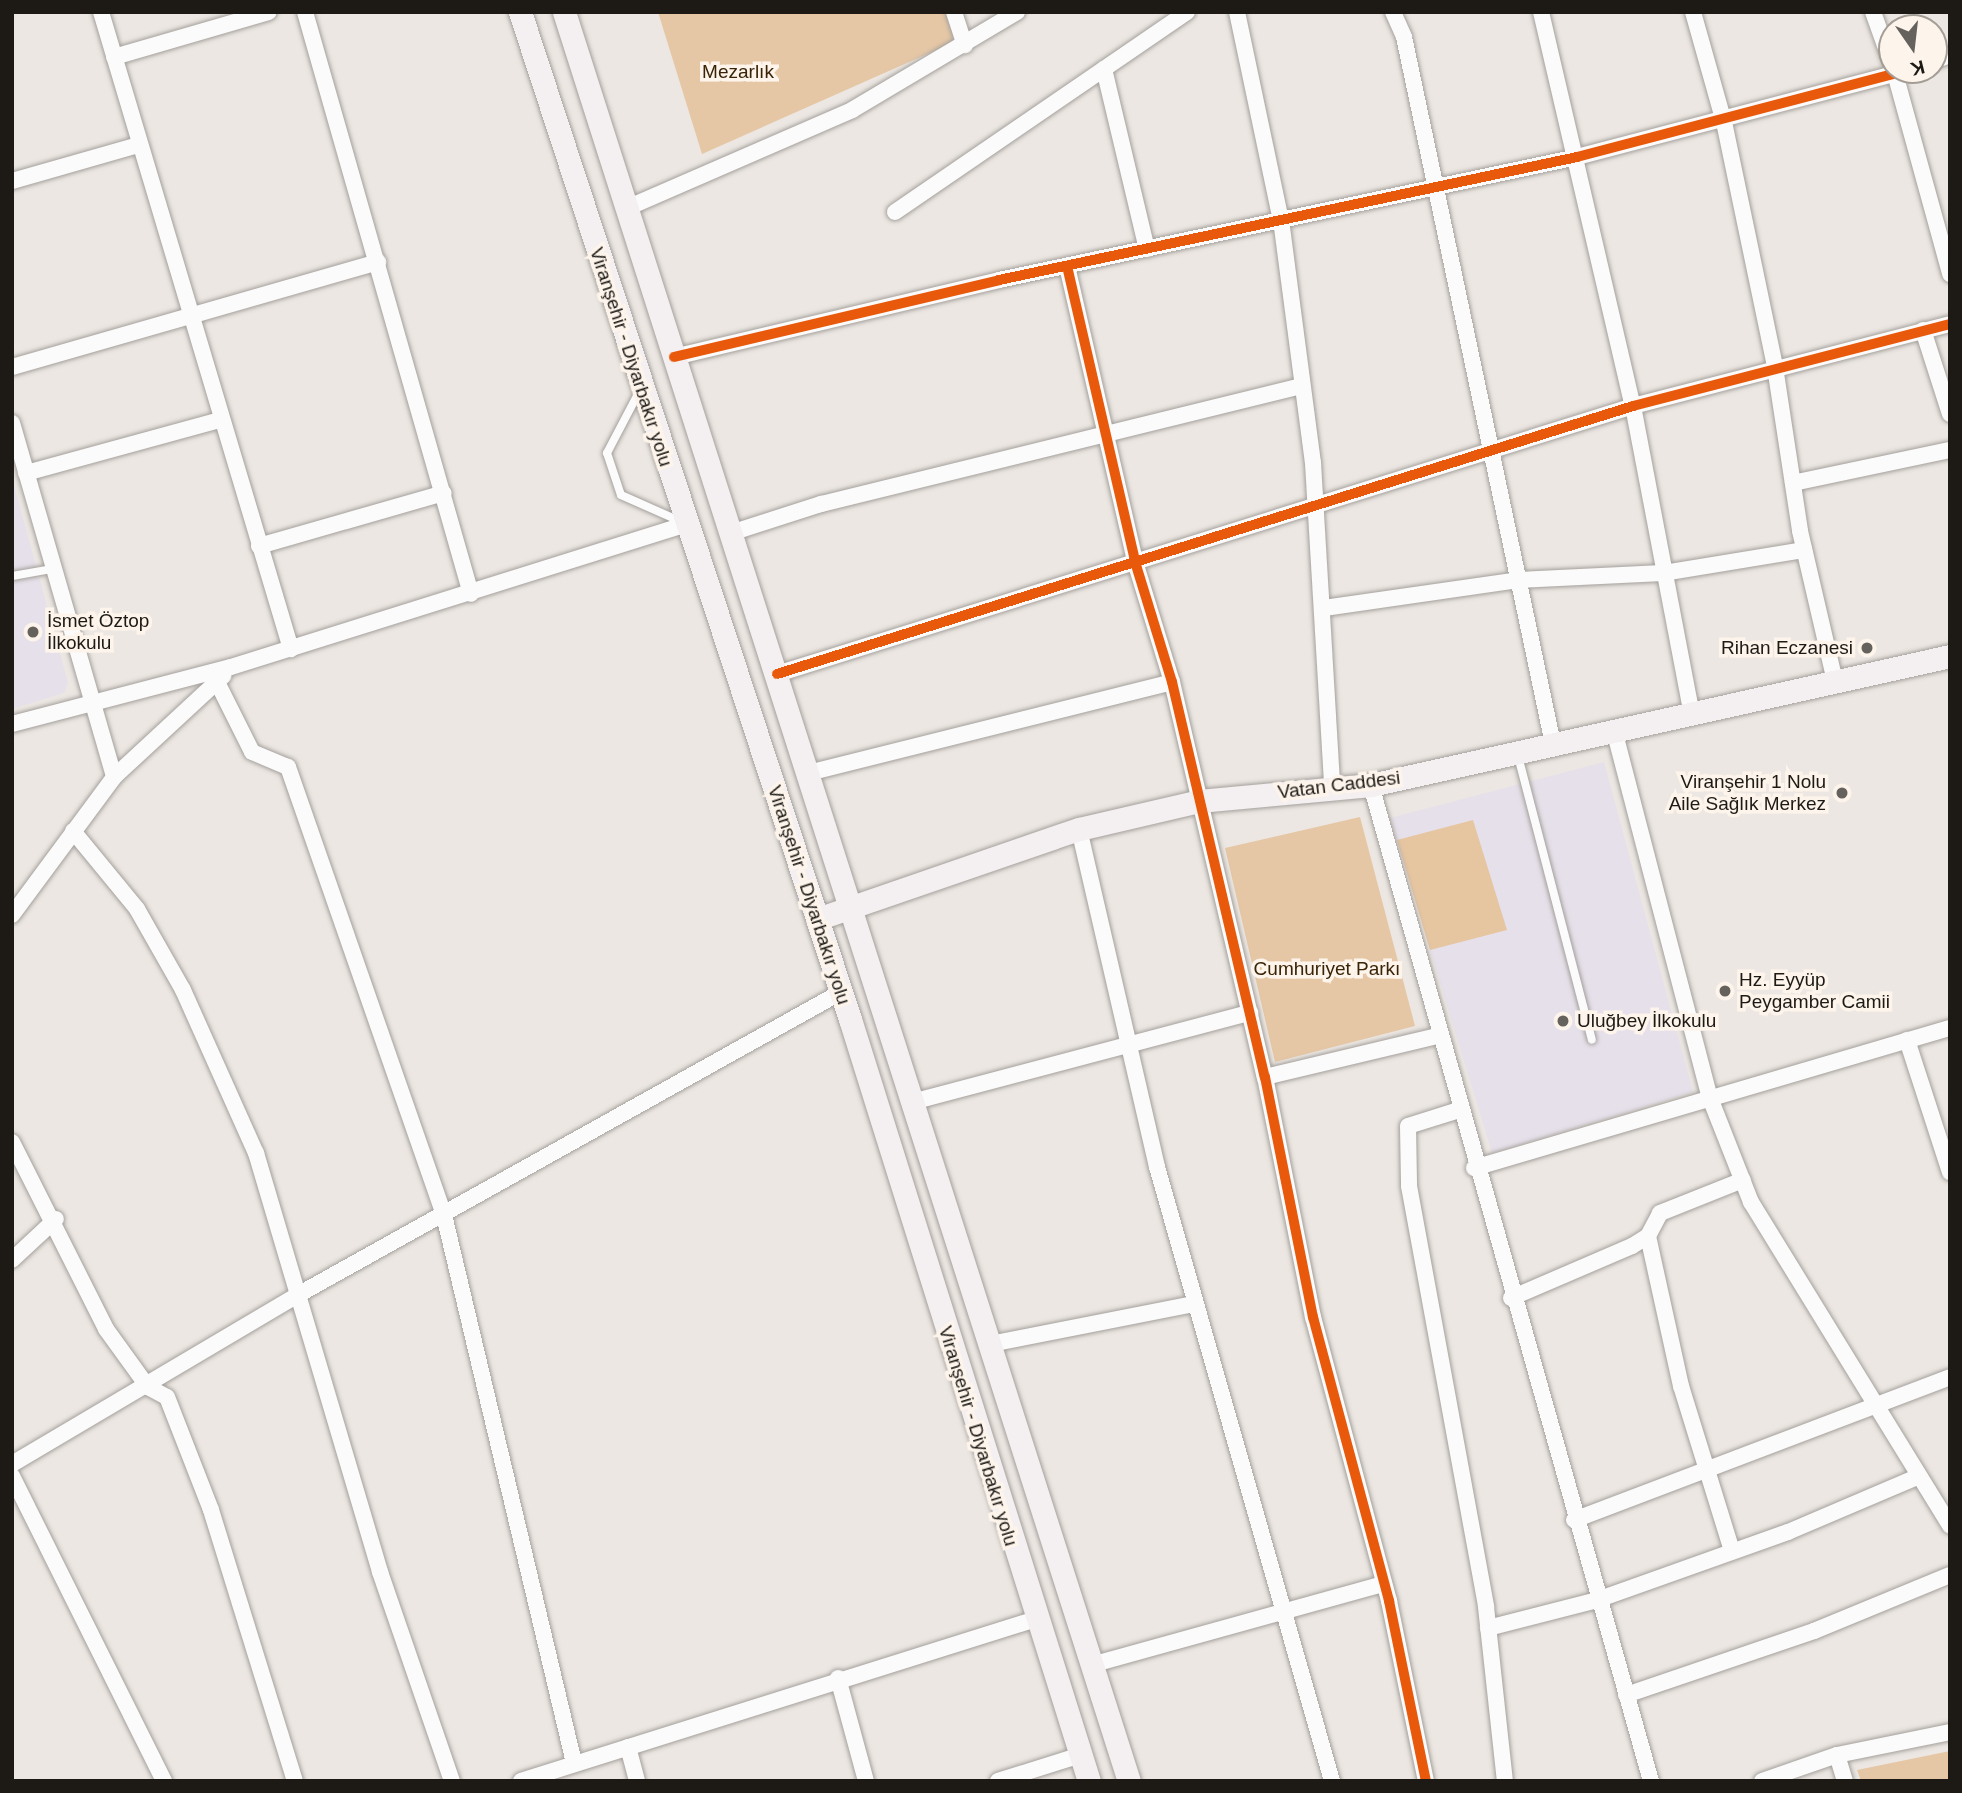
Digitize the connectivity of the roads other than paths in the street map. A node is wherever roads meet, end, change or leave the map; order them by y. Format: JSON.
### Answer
{"nodes":[{"id":1,"x":100,"y":12,"type":"edge"},
{"id":2,"x":269,"y":12,"type":"edge"},
{"id":3,"x":304,"y":12,"type":"edge"},
{"id":4,"x":520,"y":12,"type":"edge"},
{"id":5,"x":564,"y":12,"type":"edge"},
{"id":6,"x":954,"y":12,"type":"edge"},
{"id":7,"x":1017,"y":12,"type":"edge"},
{"id":8,"x":1187,"y":12,"type":"edge"},
{"id":9,"x":1237,"y":12,"type":"edge"},
{"id":10,"x":1393,"y":12,"type":"edge"},
{"id":11,"x":1541,"y":12,"type":"edge"},
{"id":12,"x":1693,"y":12,"type":"edge"},
{"id":13,"x":965,"y":45,"type":"junction"},
{"id":14,"x":114,"y":57,"type":"junction"},
{"id":15,"x":1104,"y":69,"type":"junction"},
{"id":16,"x":1878,"y":76,"type":"edge"},
{"id":17,"x":1902,"y":84,"type":"edge"},
{"id":18,"x":1724,"y":122,"type":"junction"},
{"id":19,"x":138,"y":145,"type":"junction"},
{"id":20,"x":1577,"y":157,"type":"junction"},
{"id":21,"x":12,"y":181,"type":"edge"},
{"id":22,"x":1433,"y":187,"type":"junction"},
{"id":23,"x":626,"y":208,"type":"junction"},
{"id":24,"x":895,"y":212,"type":"dead end"},
{"id":25,"x":1281,"y":220,"type":"junction"},
{"id":26,"x":1147,"y":249,"type":"junction"},
{"id":27,"x":378,"y":262,"type":"junction"},
{"id":28,"x":1067,"y":266,"type":"junction"},
{"id":29,"x":1950,"y":274,"type":"edge"},
{"id":30,"x":189,"y":316,"type":"junction"},
{"id":31,"x":1950,"y":324,"type":"edge"},
{"id":32,"x":1923,"y":330,"type":"junction"},
{"id":33,"x":674,"y":357,"type":"junction"},
{"id":34,"x":12,"y":367,"type":"edge"},
{"id":35,"x":1775,"y":367,"type":"junction"},
{"id":36,"x":1301,"y":386,"type":"junction"},
{"id":37,"x":640,"y":389,"type":"junction"},
{"id":38,"x":1633,"y":407,"type":"junction"},
{"id":39,"x":1950,"y":414,"type":"edge"},
{"id":40,"x":220,"y":420,"type":"junction"},
{"id":41,"x":12,"y":423,"type":"edge"},
{"id":42,"x":1107,"y":434,"type":"junction"},
{"id":43,"x":1950,"y":450,"type":"edge"},
{"id":44,"x":1492,"y":451,"type":"junction"},
{"id":45,"x":17,"y":458,"type":"edge"},
{"id":46,"x":26,"y":473,"type":"junction"},
{"id":47,"x":1793,"y":483,"type":"junction"},
{"id":48,"x":444,"y":493,"type":"junction"},
{"id":49,"x":1316,"y":506,"type":"junction"},
{"id":50,"x":686,"y":524,"type":"junction"},
{"id":51,"x":731,"y":533,"type":"junction"},
{"id":52,"x":259,"y":546,"type":"junction"},
{"id":53,"x":1804,"y":550,"type":"junction"},
{"id":54,"x":1136,"y":565,"type":"junction"},
{"id":55,"x":51,"y":569,"type":"junction"},
{"id":56,"x":1663,"y":573,"type":"junction"},
{"id":57,"x":12,"y":576,"type":"edge"},
{"id":58,"x":1518,"y":580,"type":"junction"},
{"id":59,"x":471,"y":594,"type":"junction"},
{"id":60,"x":1324,"y":608,"type":"junction"},
{"id":61,"x":291,"y":649,"type":"junction"},
{"id":62,"x":1950,"y":656,"type":"edge"},
{"id":63,"x":231,"y":667,"type":"junction"},
{"id":64,"x":777,"y":674,"type":"junction"},
{"id":65,"x":1835,"y":681,"type":"junction"},
{"id":66,"x":217,"y":682,"type":"junction"},
{"id":67,"x":1172,"y":682,"type":"junction"},
{"id":68,"x":88,"y":701,"type":"junction"},
{"id":69,"x":1691,"y":712,"type":"junction"},
{"id":70,"x":12,"y":724,"type":"edge"},
{"id":71,"x":1614,"y":730,"type":"junction"},
{"id":72,"x":1553,"y":744,"type":"junction"},
{"id":73,"x":1518,"y":753,"type":"junction"},
{"id":74,"x":808,"y":773,"type":"junction"},
{"id":75,"x":114,"y":777,"type":"junction"},
{"id":76,"x":1371,"y":785,"type":"junction"},
{"id":77,"x":1332,"y":787,"type":"junction"},
{"id":78,"x":1199,"y":801,"type":"junction"},
{"id":79,"x":1079,"y":829,"type":"junction"},
{"id":80,"x":73,"y":831,"type":"junction"},
{"id":81,"x":851,"y":906,"type":"junction"},
{"id":82,"x":13,"y":913,"type":"edge"},
{"id":83,"x":817,"y":919,"type":"junction"},
{"id":84,"x":841,"y":992,"type":"junction"},
{"id":85,"x":1250,"y":1013,"type":"junction"},
{"id":86,"x":1950,"y":1028,"type":"edge"},
{"id":87,"x":1437,"y":1037,"type":"junction"},
{"id":88,"x":1592,"y":1040,"type":"dead end"},
{"id":89,"x":1907,"y":1040,"type":"junction"},
{"id":90,"x":1127,"y":1044,"type":"junction"},
{"id":91,"x":1265,"y":1077,"type":"junction"},
{"id":92,"x":1710,"y":1098,"type":"junction"},
{"id":93,"x":912,"y":1101,"type":"junction"},
{"id":94,"x":1460,"y":1110,"type":"junction"},
{"id":95,"x":12,"y":1142,"type":"edge"},
{"id":96,"x":1474,"y":1168,"type":"junction"},
{"id":97,"x":1950,"y":1171,"type":"edge"},
{"id":98,"x":1743,"y":1180,"type":"junction"},
{"id":99,"x":444,"y":1215,"type":"junction"},
{"id":100,"x":56,"y":1219,"type":"junction"},
{"id":101,"x":1648,"y":1236,"type":"junction"},
{"id":102,"x":12,"y":1260,"type":"edge"},
{"id":103,"x":303,"y":1292,"type":"junction"},
{"id":104,"x":1511,"y":1298,"type":"junction"},
{"id":105,"x":1194,"y":1304,"type":"junction"},
{"id":106,"x":990,"y":1344,"type":"junction"},
{"id":107,"x":1950,"y":1377,"type":"edge"},
{"id":108,"x":148,"y":1387,"type":"junction"},
{"id":109,"x":1876,"y":1407,"type":"junction"},
{"id":110,"x":12,"y":1464,"type":"edge"},
{"id":111,"x":1706,"y":1469,"type":"junction"},
{"id":112,"x":12,"y":1476,"type":"edge"},
{"id":113,"x":1917,"y":1477,"type":"junction"},
{"id":114,"x":1574,"y":1520,"type":"junction"},
{"id":115,"x":1950,"y":1526,"type":"edge"},
{"id":116,"x":1731,"y":1551,"type":"junction"},
{"id":117,"x":1950,"y":1575,"type":"edge"},
{"id":118,"x":1384,"y":1584,"type":"junction"},
{"id":119,"x":1597,"y":1600,"type":"junction"},
{"id":120,"x":1285,"y":1609,"type":"junction"},
{"id":121,"x":1036,"y":1619,"type":"junction"},
{"id":122,"x":1488,"y":1628,"type":"junction"},
{"id":123,"x":1091,"y":1665,"type":"junction"},
{"id":124,"x":838,"y":1678,"type":"junction"},
{"id":125,"x":1626,"y":1695,"type":"junction"},
{"id":126,"x":1950,"y":1732,"type":"edge"},
{"id":127,"x":628,"y":1748,"type":"junction"},
{"id":128,"x":1081,"y":1755,"type":"junction"},
{"id":129,"x":1837,"y":1755,"type":"junction"},
{"id":130,"x":574,"y":1763,"type":"junction"},
{"id":131,"x":1649,"y":1780,"type":"edge"},
{"id":132,"x":163,"y":1781,"type":"edge"},
{"id":133,"x":295,"y":1781,"type":"edge"},
{"id":134,"x":452,"y":1781,"type":"edge"},
{"id":135,"x":521,"y":1781,"type":"edge"},
{"id":136,"x":637,"y":1781,"type":"edge"},
{"id":137,"x":866,"y":1781,"type":"edge"},
{"id":138,"x":998,"y":1781,"type":"edge"},
{"id":139,"x":1089,"y":1781,"type":"edge"},
{"id":140,"x":1129,"y":1781,"type":"edge"},
{"id":141,"x":1332,"y":1781,"type":"edge"},
{"id":142,"x":1426,"y":1781,"type":"edge"},
{"id":143,"x":1505,"y":1781,"type":"edge"},
{"id":144,"x":1762,"y":1781,"type":"edge"},
{"id":145,"x":1845,"y":1781,"type":"edge"}],
"edges":[{"from":1,"to":14,"type":"street"},
{"from":2,"to":14,"type":"street"},
{"from":3,"to":27,"type":"street"},
{"from":4,"to":37,"type":"main road","name":"Viranşehir - Diyarbakır yolu"},
{"from":5,"to":23,"type":"main road","name":"Viranşehir - Diyarbakır yolu"},
{"from":6,"to":13,"type":"street"},
{"from":7,"to":13,"type":"street"},
{"from":8,"to":15,"type":"street"},
{"from":9,"to":25,"type":"street"},
{"from":10,"to":22,"type":"street"},
{"from":11,"to":20,"type":"street"},
{"from":12,"to":18,"type":"street"},
{"from":13,"to":23,"type":"street"},
{"from":14,"to":19,"type":"street"},
{"from":15,"to":24,"type":"street"},
{"from":15,"to":26,"type":"street"},
{"from":16,"to":18,"type":"street"},
{"from":17,"to":29,"type":"street"},
{"from":18,"to":20,"type":"street"},
{"from":18,"to":35,"type":"street"},
{"from":19,"to":21,"type":"street"},
{"from":19,"to":30,"type":"street"},
{"from":20,"to":22,"type":"street"},
{"from":20,"to":38,"type":"street"},
{"from":22,"to":25,"type":"street"},
{"from":22,"to":44,"type":"street"},
{"from":23,"to":33,"type":"main road","name":"Viranşehir - Diyarbakır yolu"},
{"from":25,"to":26,"type":"street"},
{"from":25,"to":36,"type":"street"},
{"from":26,"to":28,"type":"street"},
{"from":27,"to":30,"type":"street"},
{"from":27,"to":48,"type":"street"},
{"from":28,"to":33,"type":"street"},
{"from":28,"to":42,"type":"street"},
{"from":30,"to":34,"type":"street"},
{"from":30,"to":40,"type":"street"},
{"from":31,"to":32,"type":"street"},
{"from":32,"to":35,"type":"street"},
{"from":32,"to":39,"type":"street"},
{"from":33,"to":51,"type":"main road","name":"Viranşehir - Diyarbakır yolu"},
{"from":35,"to":38,"type":"street"},
{"from":35,"to":47,"type":"street"},
{"from":36,"to":42,"type":"street"},
{"from":36,"to":49,"type":"street"},
{"from":37,"to":50,"type":"main road","name":"Viranşehir - Diyarbakır yolu"},
{"from":37,"to":50,"type":"lane"},
{"from":38,"to":44,"type":"street"},
{"from":38,"to":56,"type":"street"},
{"from":40,"to":46,"type":"street"},
{"from":40,"to":52,"type":"street"},
{"from":41,"to":45,"type":"street"},
{"from":42,"to":51,"type":"street"},
{"from":42,"to":54,"type":"street"},
{"from":43,"to":47,"type":"street"},
{"from":44,"to":49,"type":"street"},
{"from":44,"to":58,"type":"street"},
{"from":45,"to":46,"type":"street"},
{"from":46,"to":55,"type":"street"},
{"from":47,"to":53,"type":"street"},
{"from":48,"to":52,"type":"street"},
{"from":48,"to":59,"type":"street"},
{"from":49,"to":54,"type":"street"},
{"from":49,"to":60,"type":"street"},
{"from":50,"to":59,"type":"street"},
{"from":50,"to":83,"type":"main road","name":"Viranşehir - Diyarbakır yolu"},
{"from":51,"to":64,"type":"main road","name":"Viranşehir - Diyarbakır yolu"},
{"from":52,"to":61,"type":"street"},
{"from":53,"to":56,"type":"street"},
{"from":53,"to":65,"type":"street"},
{"from":54,"to":64,"type":"street"},
{"from":54,"to":67,"type":"street"},
{"from":55,"to":57,"type":"lane"},
{"from":55,"to":68,"type":"street"},
{"from":56,"to":58,"type":"street"},
{"from":56,"to":69,"type":"street"},
{"from":58,"to":60,"type":"street"},
{"from":58,"to":72,"type":"street"},
{"from":59,"to":61,"type":"street"},
{"from":60,"to":77,"type":"street"},
{"from":61,"to":63,"type":"street"},
{"from":62,"to":65,"type":"main road","name":"Vatan Caddesi"},
{"from":63,"to":66,"type":"street"},
{"from":63,"to":68,"type":"street"},
{"from":64,"to":74,"type":"main road","name":"Viranşehir - Diyarbakır yolu"},
{"from":65,"to":69,"type":"main road","name":"Vatan Caddesi"},
{"from":66,"to":75,"type":"street"},
{"from":66,"to":99,"type":"street"},
{"from":67,"to":74,"type":"street"},
{"from":67,"to":78,"type":"street"},
{"from":68,"to":70,"type":"street"},
{"from":68,"to":75,"type":"street"},
{"from":69,"to":71,"type":"main road","name":"Vatan Caddesi"},
{"from":71,"to":72,"type":"main road","name":"Vatan Caddesi"},
{"from":71,"to":92,"type":"street"},
{"from":72,"to":73,"type":"main road","name":"Vatan Caddesi"},
{"from":73,"to":76,"type":"main road","name":"Vatan Caddesi"},
{"from":73,"to":88,"type":"lane"},
{"from":74,"to":81,"type":"main road","name":"Viranşehir - Diyarbakır yolu"},
{"from":75,"to":80,"type":"street"},
{"from":76,"to":77,"type":"main road","name":"Vatan Caddesi"},
{"from":76,"to":87,"type":"street"},
{"from":77,"to":78,"type":"main road","name":"Vatan Caddesi"},
{"from":78,"to":79,"type":"main road","name":"Vatan Caddesi"},
{"from":78,"to":85,"type":"street"},
{"from":79,"to":81,"type":"main road","name":"Vatan Caddesi"},
{"from":79,"to":90,"type":"street"},
{"from":80,"to":82,"type":"street"},
{"from":80,"to":103,"type":"street"},
{"from":81,"to":83,"type":"main road","name":"Vatan Caddesi"},
{"from":81,"to":93,"type":"main road","name":"Viranşehir - Diyarbakır yolu"},
{"from":83,"to":84,"type":"main road","name":"Viranşehir - Diyarbakır yolu"},
{"from":84,"to":99,"type":"street"},
{"from":84,"to":121,"type":"main road","name":"Viranşehir - Diyarbakır yolu"},
{"from":85,"to":90,"type":"street"},
{"from":85,"to":91,"type":"street"},
{"from":86,"to":89,"type":"street"},
{"from":87,"to":91,"type":"street"},
{"from":87,"to":94,"type":"street"},
{"from":89,"to":92,"type":"street"},
{"from":89,"to":97,"type":"street"},
{"from":90,"to":93,"type":"street"},
{"from":90,"to":105,"type":"street"},
{"from":91,"to":118,"type":"street"},
{"from":92,"to":96,"type":"street"},
{"from":92,"to":98,"type":"street"},
{"from":93,"to":106,"type":"main road","name":"Viranşehir - Diyarbakır yolu"},
{"from":94,"to":96,"type":"street"},
{"from":94,"to":122,"type":"street"},
{"from":95,"to":100,"type":"street"},
{"from":96,"to":104,"type":"street"},
{"from":98,"to":101,"type":"street"},
{"from":98,"to":109,"type":"street"},
{"from":99,"to":103,"type":"street"},
{"from":99,"to":130,"type":"street"},
{"from":100,"to":102,"type":"street"},
{"from":100,"to":108,"type":"street"},
{"from":101,"to":104,"type":"street"},
{"from":101,"to":111,"type":"street"},
{"from":103,"to":108,"type":"street"},
{"from":103,"to":134,"type":"street"},
{"from":104,"to":114,"type":"street"},
{"from":105,"to":106,"type":"street"},
{"from":105,"to":120,"type":"street"},
{"from":106,"to":123,"type":"main road","name":"Viranşehir - Diyarbakır yolu"},
{"from":107,"to":109,"type":"street"},
{"from":108,"to":110,"type":"street"},
{"from":108,"to":133,"type":"street"},
{"from":109,"to":111,"type":"street"},
{"from":109,"to":113,"type":"street"},
{"from":111,"to":114,"type":"street"},
{"from":111,"to":116,"type":"street"},
{"from":112,"to":132,"type":"street"},
{"from":113,"to":115,"type":"street"},
{"from":113,"to":116,"type":"street"},
{"from":114,"to":119,"type":"street"},
{"from":116,"to":119,"type":"street"},
{"from":117,"to":125,"type":"street"},
{"from":118,"to":120,"type":"street"},
{"from":118,"to":142,"type":"street"},
{"from":119,"to":122,"type":"street"},
{"from":119,"to":125,"type":"street"},
{"from":120,"to":123,"type":"street"},
{"from":120,"to":141,"type":"street"},
{"from":121,"to":124,"type":"street"},
{"from":121,"to":128,"type":"main road","name":"Viranşehir - Diyarbakır yolu"},
{"from":122,"to":143,"type":"street"},
{"from":123,"to":140,"type":"main road","name":"Viranşehir - Diyarbakır yolu"},
{"from":124,"to":127,"type":"street"},
{"from":124,"to":137,"type":"street"},
{"from":125,"to":131,"type":"street"},
{"from":126,"to":129,"type":"street"},
{"from":127,"to":130,"type":"street"},
{"from":127,"to":136,"type":"street"},
{"from":128,"to":138,"type":"street"},
{"from":128,"to":139,"type":"main road","name":"Viranşehir - Diyarbakır yolu"},
{"from":129,"to":144,"type":"street"},
{"from":129,"to":145,"type":"street"},
{"from":130,"to":135,"type":"street"}]}
